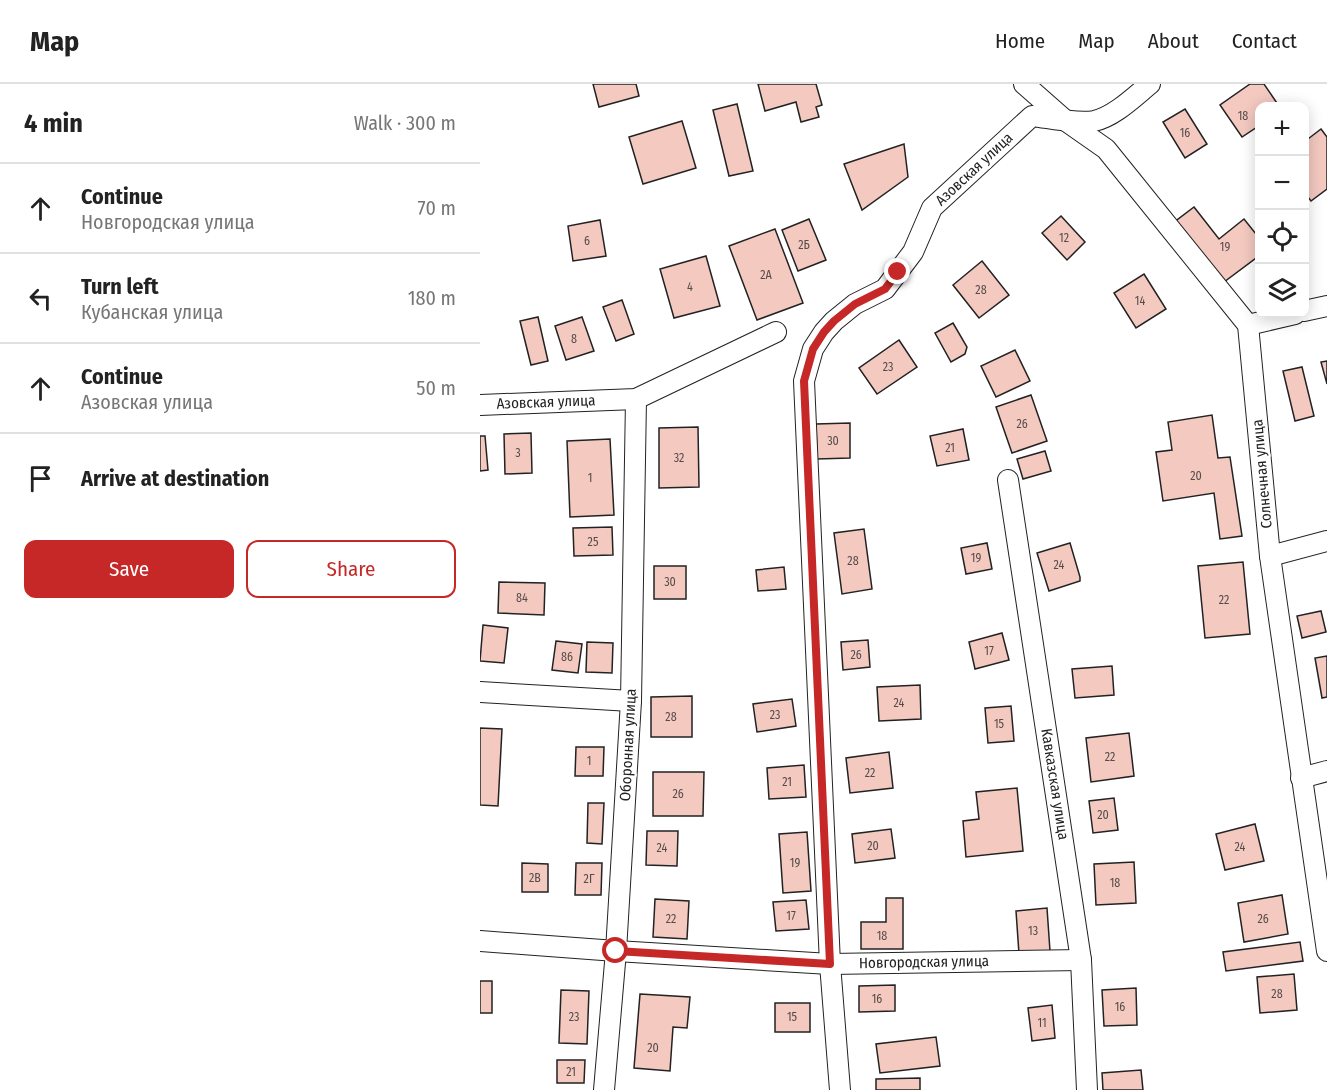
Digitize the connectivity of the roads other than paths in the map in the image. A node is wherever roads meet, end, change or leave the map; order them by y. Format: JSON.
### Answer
{"nodes":[{"id":1,"x":1024,"y":84,"type":"edge"},
{"id":2,"x":1150,"y":84,"type":"edge"},
{"id":3,"x":1066,"y":121,"type":"junction"},
{"id":4,"x":1327,"y":306,"type":"edge"},
{"id":5,"x":1309,"y":310,"type":"edge"},
{"id":6,"x":1278,"y":318,"type":"edge"},
{"id":7,"x":1248,"y":325,"type":"junction"},
{"id":8,"x":776,"y":332,"type":"dead end"},
{"id":9,"x":636,"y":399,"type":"junction"},
{"id":10,"x":480,"y":405,"type":"edge"},
{"id":11,"x":1008,"y":480,"type":"dead end"},
{"id":12,"x":1327,"y":541,"type":"edge"},
{"id":13,"x":1270,"y":556,"type":"junction"},
{"id":14,"x":480,"y":692,"type":"edge"},
{"id":15,"x":631,"y":701,"type":"junction"},
{"id":16,"x":1327,"y":771,"type":"edge"},
{"id":17,"x":1301,"y":778,"type":"junction"},
{"id":18,"x":480,"y":941,"type":"edge"},
{"id":19,"x":616,"y":951,"type":"junction"},
{"id":20,"x":1327,"y":951,"type":"edge"},
{"id":21,"x":1082,"y":960,"type":"junction"},
{"id":22,"x":830,"y":964,"type":"junction"},
{"id":23,"x":604,"y":1090,"type":"edge"},
{"id":24,"x":840,"y":1090,"type":"edge"},
{"id":25,"x":1087,"y":1090,"type":"edge"}],
"edges":[{"from":1,"to":3,"type":"street"},
{"from":2,"to":3,"type":"street","name":"Азовская улица"},
{"from":3,"to":7,"type":"street"},
{"from":3,"to":22,"type":"street","name":"Азовская улица"},
{"from":4,"to":5,"type":"street"},
{"from":6,"to":7,"type":"street"},
{"from":7,"to":13,"type":"street","name":"Солнечная улица"},
{"from":8,"to":9,"type":"street","name":"Азовская улица"},
{"from":9,"to":10,"type":"street","name":"Азовская улица"},
{"from":9,"to":15,"type":"street","name":"Оборонная улица"},
{"from":11,"to":21,"type":"street","name":"Кавказская улица"},
{"from":12,"to":13,"type":"street"},
{"from":13,"to":17,"type":"street","name":"Солнечная улица"},
{"from":14,"to":15,"type":"street"},
{"from":15,"to":19,"type":"street","name":"Оборонная улица"},
{"from":16,"to":17,"type":"street"},
{"from":17,"to":20,"type":"street","name":"Солнечная улица"},
{"from":18,"to":19,"type":"street","name":"Новгородская улица"},
{"from":19,"to":22,"type":"street","name":"Новгородская улица"},
{"from":19,"to":23,"type":"street","name":"Оборонная улица"},
{"from":21,"to":22,"type":"street","name":"Новгородская улица"},
{"from":21,"to":25,"type":"street","name":"Кавказская улица"},
{"from":22,"to":24,"type":"street"}]}
